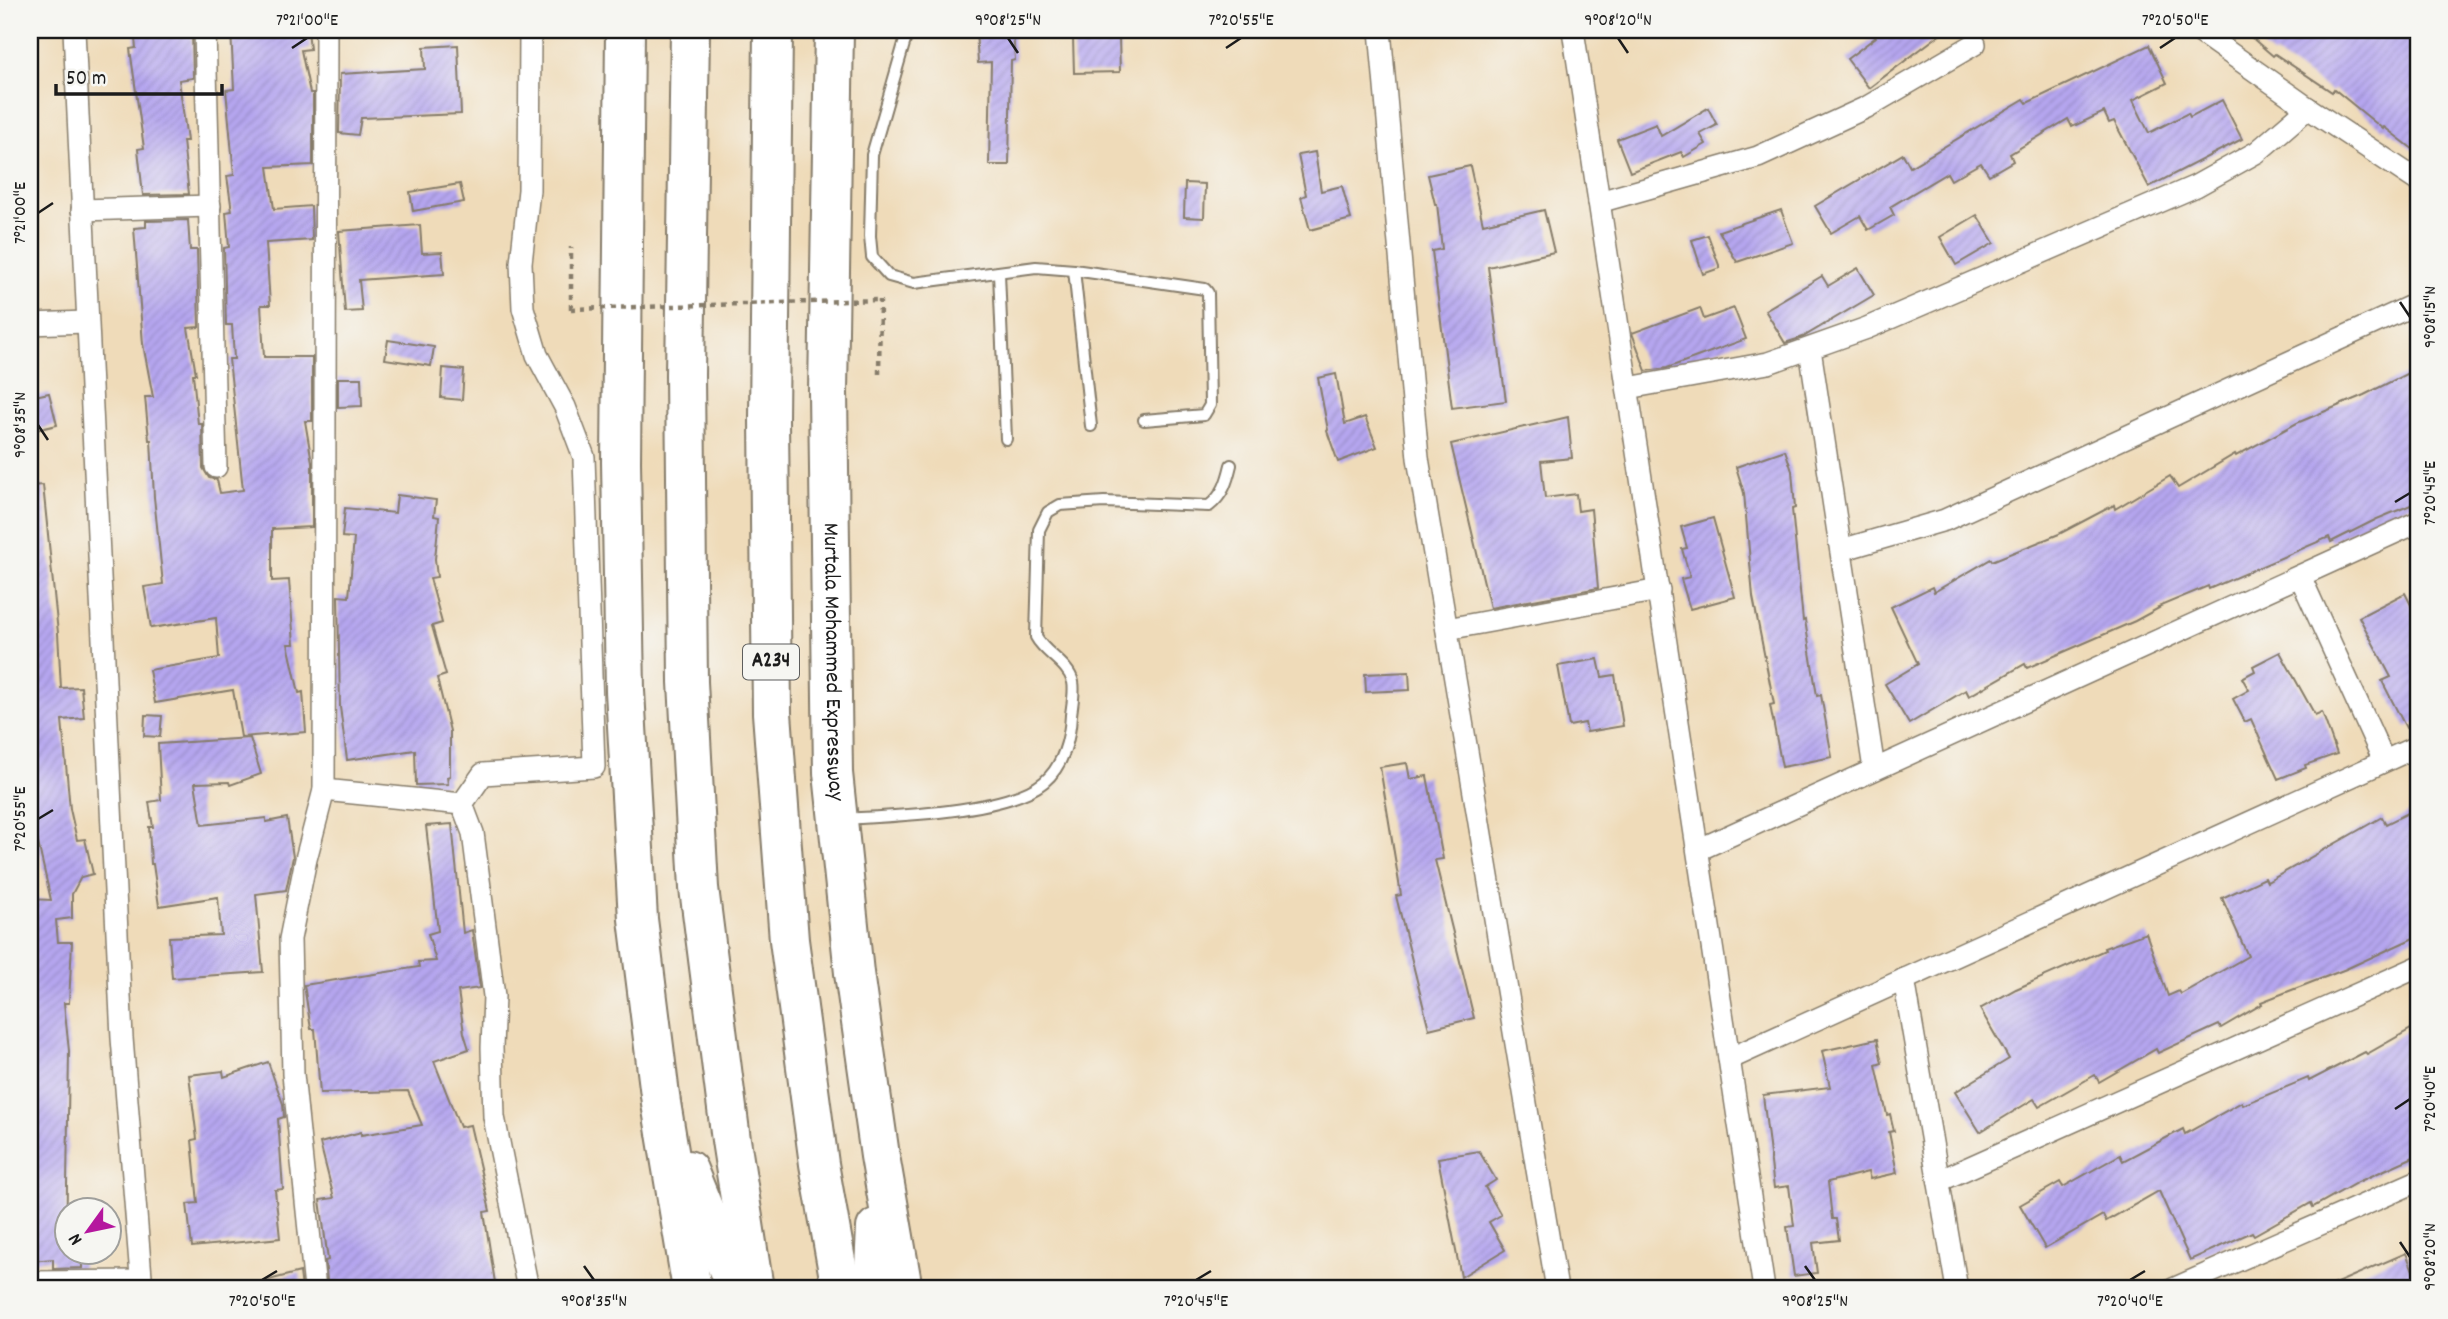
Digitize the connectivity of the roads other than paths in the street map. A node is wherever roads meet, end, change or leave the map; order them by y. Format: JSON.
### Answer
{"nodes":[{"id":1,"x":74,"y":30,"type":"edge"},
{"id":2,"x":205,"y":30,"type":"edge"},
{"id":3,"x":326,"y":30,"type":"edge"},
{"id":4,"x":530,"y":30,"type":"edge"},
{"id":5,"x":625,"y":30,"type":"edge"},
{"id":6,"x":690,"y":30,"type":"edge"},
{"id":7,"x":773,"y":30,"type":"edge"},
{"id":8,"x":834,"y":30,"type":"edge"},
{"id":9,"x":908,"y":30,"type":"edge"},
{"id":10,"x":1380,"y":30,"type":"edge"},
{"id":11,"x":1573,"y":30,"type":"edge"},
{"id":12,"x":2197,"y":30,"type":"edge"},
{"id":13,"x":1975,"y":44,"type":"dead end"},
{"id":14,"x":2308,"y":108,"type":"junction"},
{"id":15,"x":2418,"y":181,"type":"edge"},
{"id":16,"x":1600,"y":202,"type":"junction"},
{"id":17,"x":209,"y":206,"type":"junction"},
{"id":18,"x":82,"y":210,"type":"junction"},
{"id":19,"x":1074,"y":270,"type":"junction"},
{"id":20,"x":999,"y":272,"type":"junction"},
{"id":21,"x":2418,"y":303,"type":"edge"},
{"id":22,"x":86,"y":322,"type":"junction"},
{"id":23,"x":30,"y":324,"type":"edge"},
{"id":24,"x":1810,"y":349,"type":"junction"},
{"id":25,"x":1628,"y":388,"type":"junction"},
{"id":26,"x":1143,"y":420,"type":"dead end"},
{"id":27,"x":1091,"y":426,"type":"dead end"},
{"id":28,"x":1006,"y":439,"type":"dead end"},
{"id":29,"x":1231,"y":465,"type":"dead end"},
{"id":30,"x":216,"y":467,"type":"dead end"},
{"id":31,"x":2418,"y":522,"type":"edge"},
{"id":32,"x":1840,"y":550,"type":"junction"},
{"id":33,"x":2300,"y":576,"type":"junction"},
{"id":34,"x":1658,"y":590,"type":"junction"},
{"id":35,"x":1447,"y":629,"type":"junction"},
{"id":36,"x":2418,"y":746,"type":"edge"},
{"id":37,"x":2384,"y":761,"type":"junction"},
{"id":38,"x":1874,"y":769,"type":"junction"},
{"id":39,"x":324,"y":790,"type":"junction"},
{"id":40,"x":462,"y":804,"type":"junction"},
{"id":41,"x":838,"y":820,"type":"junction"},
{"id":42,"x":1698,"y":850,"type":"junction"},
{"id":43,"x":2418,"y":967,"type":"edge"},
{"id":44,"x":1904,"y":979,"type":"junction"},
{"id":45,"x":1729,"y":1059,"type":"junction"},
{"id":46,"x":661,"y":1103,"type":"junction"},
{"id":47,"x":880,"y":1156,"type":"junction"},
{"id":48,"x":1939,"y":1181,"type":"junction"},
{"id":49,"x":2418,"y":1181,"type":"edge"},
{"id":50,"x":30,"y":1282,"type":"edge"},
{"id":51,"x":141,"y":1285,"type":"edge"},
{"id":52,"x":315,"y":1289,"type":"edge"},
{"id":53,"x":528,"y":1289,"type":"edge"},
{"id":54,"x":692,"y":1289,"type":"edge"},
{"id":55,"x":736,"y":1289,"type":"edge"},
{"id":56,"x":754,"y":1289,"type":"edge"},
{"id":57,"x":841,"y":1289,"type":"edge"},
{"id":58,"x":873,"y":1289,"type":"edge"},
{"id":59,"x":903,"y":1289,"type":"edge"},
{"id":60,"x":1557,"y":1289,"type":"edge"},
{"id":61,"x":1765,"y":1289,"type":"edge"},
{"id":62,"x":1957,"y":1289,"type":"edge"},
{"id":63,"x":2173,"y":1289,"type":"edge"}],
"edges":[{"from":1,"to":18,"type":"street"},
{"from":2,"to":17,"type":"street"},
{"from":3,"to":39,"type":"street"},
{"from":4,"to":40,"type":"street"},
{"from":5,"to":46,"type":"highway"},
{"from":6,"to":56,"type":"highway"},
{"from":7,"to":57,"type":"highway","number":"A234"},
{"from":8,"to":41,"type":"highway","name":"Murtala Mohammed Expressway"},
{"from":9,"to":20,"type":"lane"},
{"from":10,"to":35,"type":"street"},
{"from":11,"to":16,"type":"street"},
{"from":12,"to":14,"type":"street"},
{"from":13,"to":16,"type":"street"},
{"from":14,"to":15,"type":"street"},
{"from":14,"to":24,"type":"street"},
{"from":16,"to":25,"type":"street"},
{"from":17,"to":18,"type":"street"},
{"from":17,"to":30,"type":"street"},
{"from":18,"to":22,"type":"street"},
{"from":19,"to":20,"type":"lane"},
{"from":19,"to":26,"type":"lane"},
{"from":19,"to":27,"type":"lane"},
{"from":20,"to":28,"type":"lane"},
{"from":21,"to":32,"type":"street"},
{"from":22,"to":23,"type":"street"},
{"from":22,"to":51,"type":"street"},
{"from":24,"to":25,"type":"street"},
{"from":24,"to":32,"type":"street"},
{"from":25,"to":34,"type":"street"},
{"from":29,"to":41,"type":"lane"},
{"from":31,"to":33,"type":"street"},
{"from":32,"to":38,"type":"street"},
{"from":33,"to":37,"type":"street"},
{"from":33,"to":38,"type":"street"},
{"from":34,"to":35,"type":"street"},
{"from":34,"to":42,"type":"street"},
{"from":35,"to":60,"type":"street"},
{"from":36,"to":37,"type":"street"},
{"from":37,"to":44,"type":"street"},
{"from":38,"to":42,"type":"street"},
{"from":39,"to":40,"type":"street"},
{"from":39,"to":52,"type":"street"},
{"from":40,"to":53,"type":"street"},
{"from":41,"to":47,"type":"highway","name":"Murtala Mohammed Expressway"},
{"from":42,"to":45,"type":"street"},
{"from":43,"to":48,"type":"street"},
{"from":44,"to":45,"type":"street"},
{"from":44,"to":48,"type":"street"},
{"from":45,"to":61,"type":"street"},
{"from":46,"to":54,"type":"highway"},
{"from":46,"to":55,"type":"highway"},
{"from":47,"to":58,"type":"highway"},
{"from":47,"to":59,"type":"highway","name":"Murtala Mohammed Expressway"},
{"from":48,"to":62,"type":"street"},
{"from":49,"to":63,"type":"street"},
{"from":50,"to":51,"type":"street"}]}
